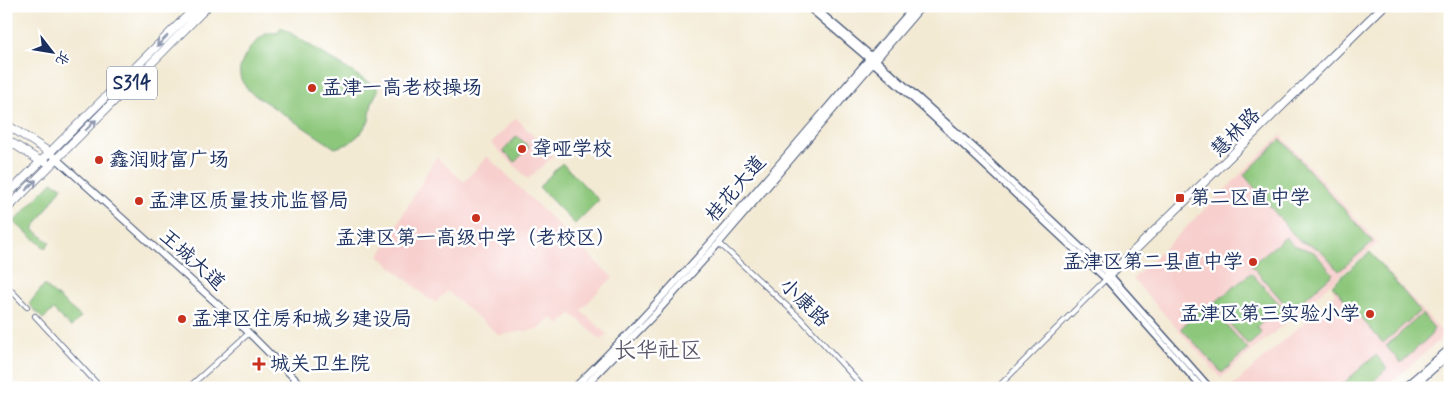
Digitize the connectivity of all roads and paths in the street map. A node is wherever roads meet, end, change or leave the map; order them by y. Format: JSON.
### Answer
{"nodes":[{"id":1,"x":196,"y":6,"type":"edge"},
{"id":2,"x":208,"y":6,"type":"edge"},
{"id":3,"x":807,"y":6,"type":"edge"},
{"id":4,"x":813,"y":6,"type":"edge"},
{"id":5,"x":915,"y":6,"type":"edge"},
{"id":6,"x":922,"y":6,"type":"edge"},
{"id":7,"x":1381,"y":6,"type":"edge"},
{"id":8,"x":1386,"y":6,"type":"edge"},
{"id":9,"x":872,"y":59,"type":"junction"},
{"id":10,"x":6,"y":124,"type":"edge"},
{"id":11,"x":6,"y":139,"type":"edge"},
{"id":12,"x":49,"y":152,"type":"junction"},
{"id":13,"x":40,"y":160,"type":"junction"},
{"id":14,"x":55,"y":161,"type":"junction"},
{"id":15,"x":6,"y":196,"type":"edge"},
{"id":16,"x":6,"y":210,"type":"edge"},
{"id":17,"x":718,"y":243,"type":"junction"},
{"id":18,"x":1108,"y":276,"type":"junction"},
{"id":19,"x":6,"y":285,"type":"edge"},
{"id":20,"x":27,"y":307,"type":"dead end"},
{"id":21,"x":35,"y":316,"type":"dead end"},
{"id":22,"x":248,"y":334,"type":"junction"},
{"id":23,"x":1450,"y":348,"type":"edge"},
{"id":24,"x":1450,"y":354,"type":"edge"},
{"id":25,"x":101,"y":388,"type":"edge"},
{"id":26,"x":188,"y":388,"type":"edge"},
{"id":27,"x":299,"y":388,"type":"edge"},
{"id":28,"x":304,"y":388,"type":"edge"},
{"id":29,"x":574,"y":388,"type":"edge"},
{"id":30,"x":583,"y":388,"type":"edge"},
{"id":31,"x":864,"y":388,"type":"edge"},
{"id":32,"x":997,"y":388,"type":"edge"},
{"id":33,"x":1202,"y":388,"type":"edge"},
{"id":34,"x":1210,"y":388,"type":"edge"},
{"id":35,"x":1404,"y":388,"type":"edge"},
{"id":36,"x":1412,"y":388,"type":"edge"}],
"edges":[{"from":1,"to":12,"type":"main road","number":"S314","one_way":true},
{"from":14,"to":2,"type":"main road","number":"S314","one_way":true},
{"from":3,"to":9,"type":"street"},
{"from":4,"to":9,"type":"street"},
{"from":5,"to":9,"type":"main road","name":"桂花大道"},
{"from":6,"to":9,"type":"main road","name":"桂花大道"},
{"from":7,"to":18,"type":"street","name":"慧林路"},
{"from":8,"to":18,"type":"street","name":"慧林路"},
{"from":9,"to":17,"type":"main road","name":"桂花大道"},
{"from":9,"to":18,"type":"street"},
{"from":9,"to":29,"type":"main road","name":"桂花大道"},
{"from":10,"to":12,"type":"main road","name":"王城大道"},
{"from":11,"to":13,"type":"main road"},
{"from":12,"to":13,"type":"main road","number":"S314"},
{"from":12,"to":14,"type":"main road","name":"王城大道"},
{"from":13,"to":14,"type":"main road"},
{"from":13,"to":15,"type":"main road","number":"S314"},
{"from":16,"to":14,"type":"main road","number":"S314","one_way":true},
{"from":14,"to":22,"type":"main road","name":"王城大道"},
{"from":17,"to":30,"type":"main road","name":"桂花大道"},
{"from":17,"to":31,"type":"street","name":"小康路"},
{"from":18,"to":32,"type":"street","name":"慧林路"},
{"from":18,"to":33,"type":"street"},
{"from":18,"to":34,"type":"street"},
{"from":19,"to":20,"type":"street"},
{"from":21,"to":25,"type":"street"},
{"from":22,"to":26,"type":"street"},
{"from":22,"to":27,"type":"main road","name":"王城大道"},
{"from":22,"to":28,"type":"main road","name":"王城大道"},
{"from":23,"to":35,"type":"main road"},
{"from":24,"to":36,"type":"main road"}]}
